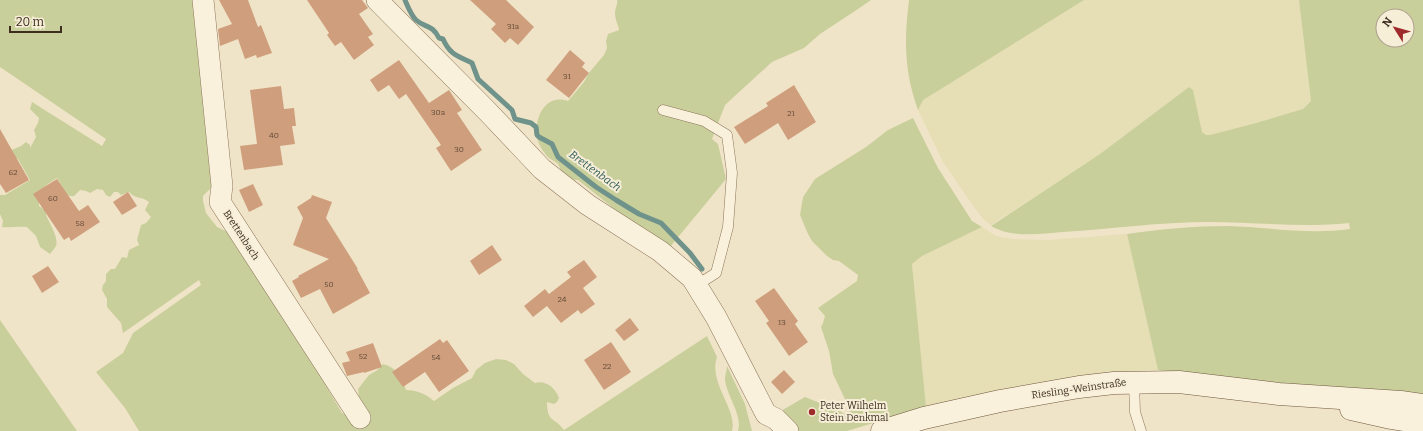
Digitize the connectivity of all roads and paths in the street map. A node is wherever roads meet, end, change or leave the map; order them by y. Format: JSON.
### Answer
{"nodes":[{"id":1,"x":204,"y":0,"type":"edge"},
{"id":2,"x":377,"y":0,"type":"edge"},
{"id":3,"x":663,"y":110,"type":"dead end"},
{"id":4,"x":697,"y":285,"type":"junction"},
{"id":5,"x":1134,"y":382,"type":"junction"},
{"id":6,"x":1279,"y":394,"type":"junction"},
{"id":7,"x":1423,"y":405,"type":"edge"},
{"id":8,"x":360,"y":418,"type":"dead end"},
{"id":9,"x":765,"y":422,"type":"edge"},
{"id":10,"x":1423,"y":423,"type":"edge"},
{"id":11,"x":788,"y":431,"type":"edge"},
{"id":12,"x":882,"y":431,"type":"edge"},
{"id":13,"x":1141,"y":431,"type":"edge"}],
"edges":[{"from":1,"to":8,"type":"street","name":"Brettenbach"},
{"from":2,"to":4,"type":"street"},
{"from":3,"to":4,"type":"lane"},
{"from":4,"to":9,"type":"street"},
{"from":5,"to":6,"type":"main road","name":"Riesling-Weinstraße"},
{"from":5,"to":12,"type":"main road","name":"Riesling-Weinstraße"},
{"from":5,"to":13,"type":"lane"},
{"from":6,"to":7,"type":"main road","name":"Riesling-Weinstraße"},
{"from":6,"to":10,"type":"main road","name":"Riesling-Weinstraße"},
{"from":9,"to":11,"type":"street"}]}
